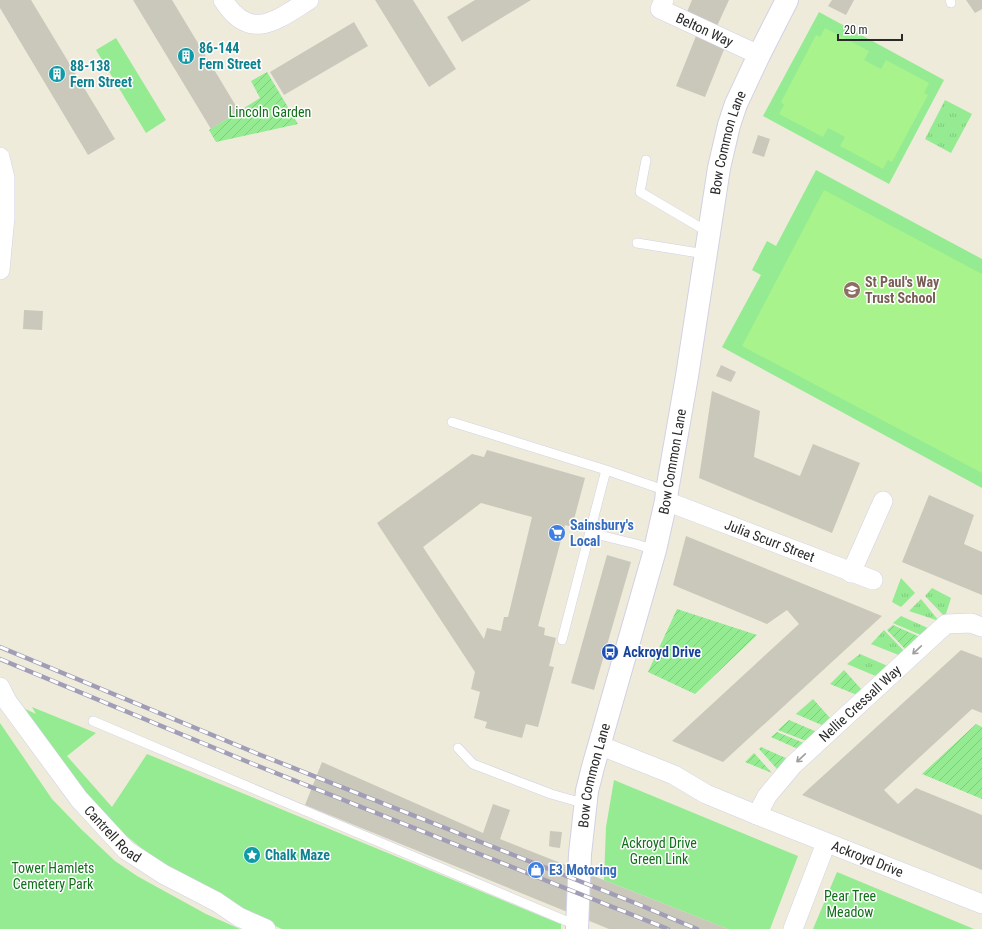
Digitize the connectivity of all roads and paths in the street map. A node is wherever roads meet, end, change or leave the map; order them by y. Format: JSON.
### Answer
{"nodes":[{"id":1,"x":223,"y":0,"type":"edge"},
{"id":2,"x":310,"y":0,"type":"edge"},
{"id":3,"x":664,"y":0,"type":"edge"},
{"id":4,"x":787,"y":0,"type":"edge"},
{"id":5,"x":759,"y":55,"type":"junction"},
{"id":6,"x":0,"y":156,"type":"edge"},
{"id":7,"x":646,"y":160,"type":"dead end"},
{"id":8,"x":708,"y":232,"type":"junction"},
{"id":9,"x":638,"y":243,"type":"dead end"},
{"id":10,"x":705,"y":254,"type":"junction"},
{"id":11,"x":0,"y":270,"type":"edge"},
{"id":12,"x":452,"y":422,"type":"dead end"},
{"id":13,"x":606,"y":470,"type":"junction"},
{"id":14,"x":667,"y":496,"type":"junction"},
{"id":15,"x":883,"y":501,"type":"dead end"},
{"id":16,"x":591,"y":533,"type":"junction"},
{"id":17,"x":656,"y":550,"type":"junction"},
{"id":18,"x":851,"y":573,"type":"junction"},
{"id":19,"x":873,"y":580,"type":"dead end"},
{"id":20,"x":982,"y":627,"type":"edge"},
{"id":21,"x":562,"y":640,"type":"dead end"},
{"id":22,"x":1,"y":689,"type":"edge"},
{"id":23,"x":93,"y":721,"type":"dead end"},
{"id":24,"x":599,"y":745,"type":"junction"},
{"id":25,"x":458,"y":748,"type":"dead end"},
{"id":26,"x":586,"y":804,"type":"junction"},
{"id":27,"x":757,"y":815,"type":"junction"},
{"id":28,"x":826,"y":843,"type":"junction"},
{"id":29,"x":982,"y":904,"type":"edge"},
{"id":30,"x":580,"y":928,"type":"edge"},
{"id":31,"x":266,"y":929,"type":"edge"},
{"id":32,"x":792,"y":929,"type":"edge"}],
"edges":[{"from":1,"to":2,"type":"street"},
{"from":3,"to":5,"type":"street","name":"Belton Way"},
{"from":4,"to":5,"type":"street","name":"Bow Common Lane"},
{"from":5,"to":8,"type":"street","name":"Bow Common Lane"},
{"from":6,"to":11,"type":"street"},
{"from":7,"to":8,"type":"lane"},
{"from":8,"to":10,"type":"street","name":"Bow Common Lane"},
{"from":9,"to":10,"type":"lane"},
{"from":10,"to":14,"type":"street","name":"Bow Common Lane"},
{"from":12,"to":13,"type":"lane"},
{"from":13,"to":14,"type":"lane"},
{"from":13,"to":16,"type":"lane"},
{"from":14,"to":17,"type":"street","name":"Bow Common Lane"},
{"from":14,"to":18,"type":"street","name":"Julia Scurr Street"},
{"from":15,"to":18,"type":"street"},
{"from":16,"to":17,"type":"lane"},
{"from":16,"to":21,"type":"lane"},
{"from":17,"to":24,"type":"street","name":"Bow Common Lane"},
{"from":18,"to":19,"type":"street","name":"Julia Scurr Street"},
{"from":20,"to":27,"type":"street","name":"Nellie Cressall Way","one_way":true},
{"from":22,"to":31,"type":"street","name":"Cantrell Road"},
{"from":23,"to":30,"type":"lane"},
{"from":24,"to":26,"type":"street","name":"Bow Common Lane"},
{"from":24,"to":27,"type":"street","name":"Ackroyd Drive"},
{"from":25,"to":26,"type":"lane"},
{"from":26,"to":30,"type":"street","name":"Bow Common Lane"},
{"from":27,"to":28,"type":"street","name":"Ackroyd Drive"},
{"from":28,"to":29,"type":"street","name":"Ackroyd Drive"},
{"from":28,"to":32,"type":"street"}]}
